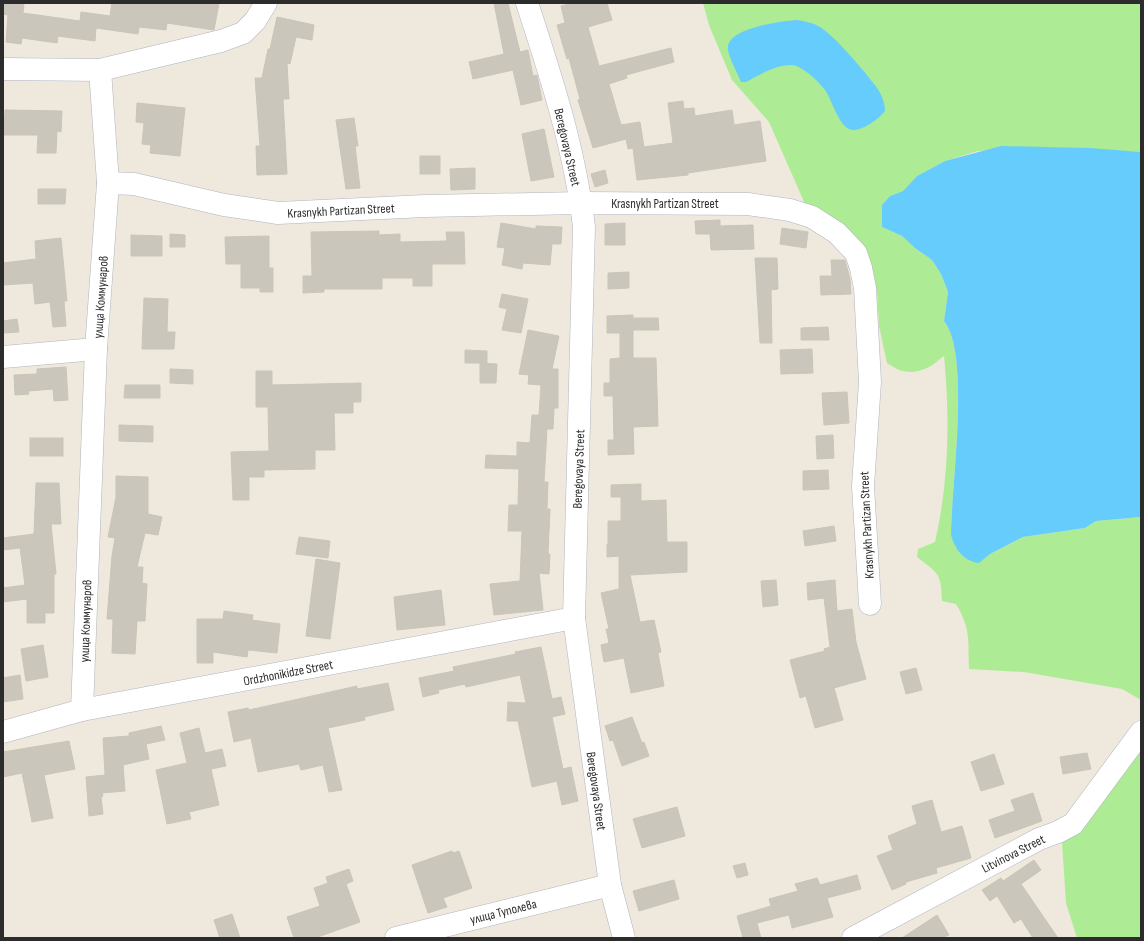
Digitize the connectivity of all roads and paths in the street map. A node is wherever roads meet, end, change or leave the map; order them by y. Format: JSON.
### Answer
{"nodes":[{"id":1,"x":266,"y":3,"type":"edge"},
{"id":2,"x":527,"y":3,"type":"edge"},
{"id":3,"x":3,"y":70,"type":"edge"},
{"id":4,"x":100,"y":70,"type":"junction"},
{"id":5,"x":108,"y":183,"type":"junction"},
{"id":6,"x":581,"y":203,"type":"junction"},
{"id":7,"x":96,"y":349,"type":"junction"},
{"id":8,"x":3,"y":357,"type":"edge"},
{"id":9,"x":870,"y":604,"type":"dead end"},
{"id":10,"x":574,"y":618,"type":"junction"},
{"id":11,"x":82,"y":710,"type":"junction"},
{"id":12,"x":3,"y":732,"type":"edge"},
{"id":13,"x":1141,"y":732,"type":"edge"},
{"id":14,"x":610,"y":885,"type":"junction"},
{"id":15,"x":396,"y":938,"type":"edge"},
{"id":16,"x":624,"y":938,"type":"edge"},
{"id":17,"x":853,"y":938,"type":"edge"}],
"edges":[{"from":1,"to":4,"type":"street"},
{"from":2,"to":6,"type":"street","name":"Beregovaya Street"},
{"from":3,"to":4,"type":"street"},
{"from":4,"to":5,"type":"street","name":"улица Коммунаров"},
{"from":5,"to":6,"type":"street","name":"Krasnykh Partizan Street"},
{"from":5,"to":7,"type":"street","name":"улица Коммунаров"},
{"from":6,"to":9,"type":"street","name":"Krasnykh Partizan Street"},
{"from":6,"to":10,"type":"street","name":"Beregovaya Street"},
{"from":7,"to":8,"type":"street"},
{"from":7,"to":11,"type":"street","name":"улица Коммунаров"},
{"from":10,"to":11,"type":"street","name":"Ordzhonikidze Street"},
{"from":10,"to":14,"type":"street","name":"Beregovaya Street"},
{"from":11,"to":12,"type":"street","name":"Ordzhonikidze Street"},
{"from":13,"to":17,"type":"street","name":"Litvinova Street"},
{"from":14,"to":15,"type":"street","name":"улица Туполева"},
{"from":14,"to":16,"type":"street","name":"Beregovaya Street"}]}
